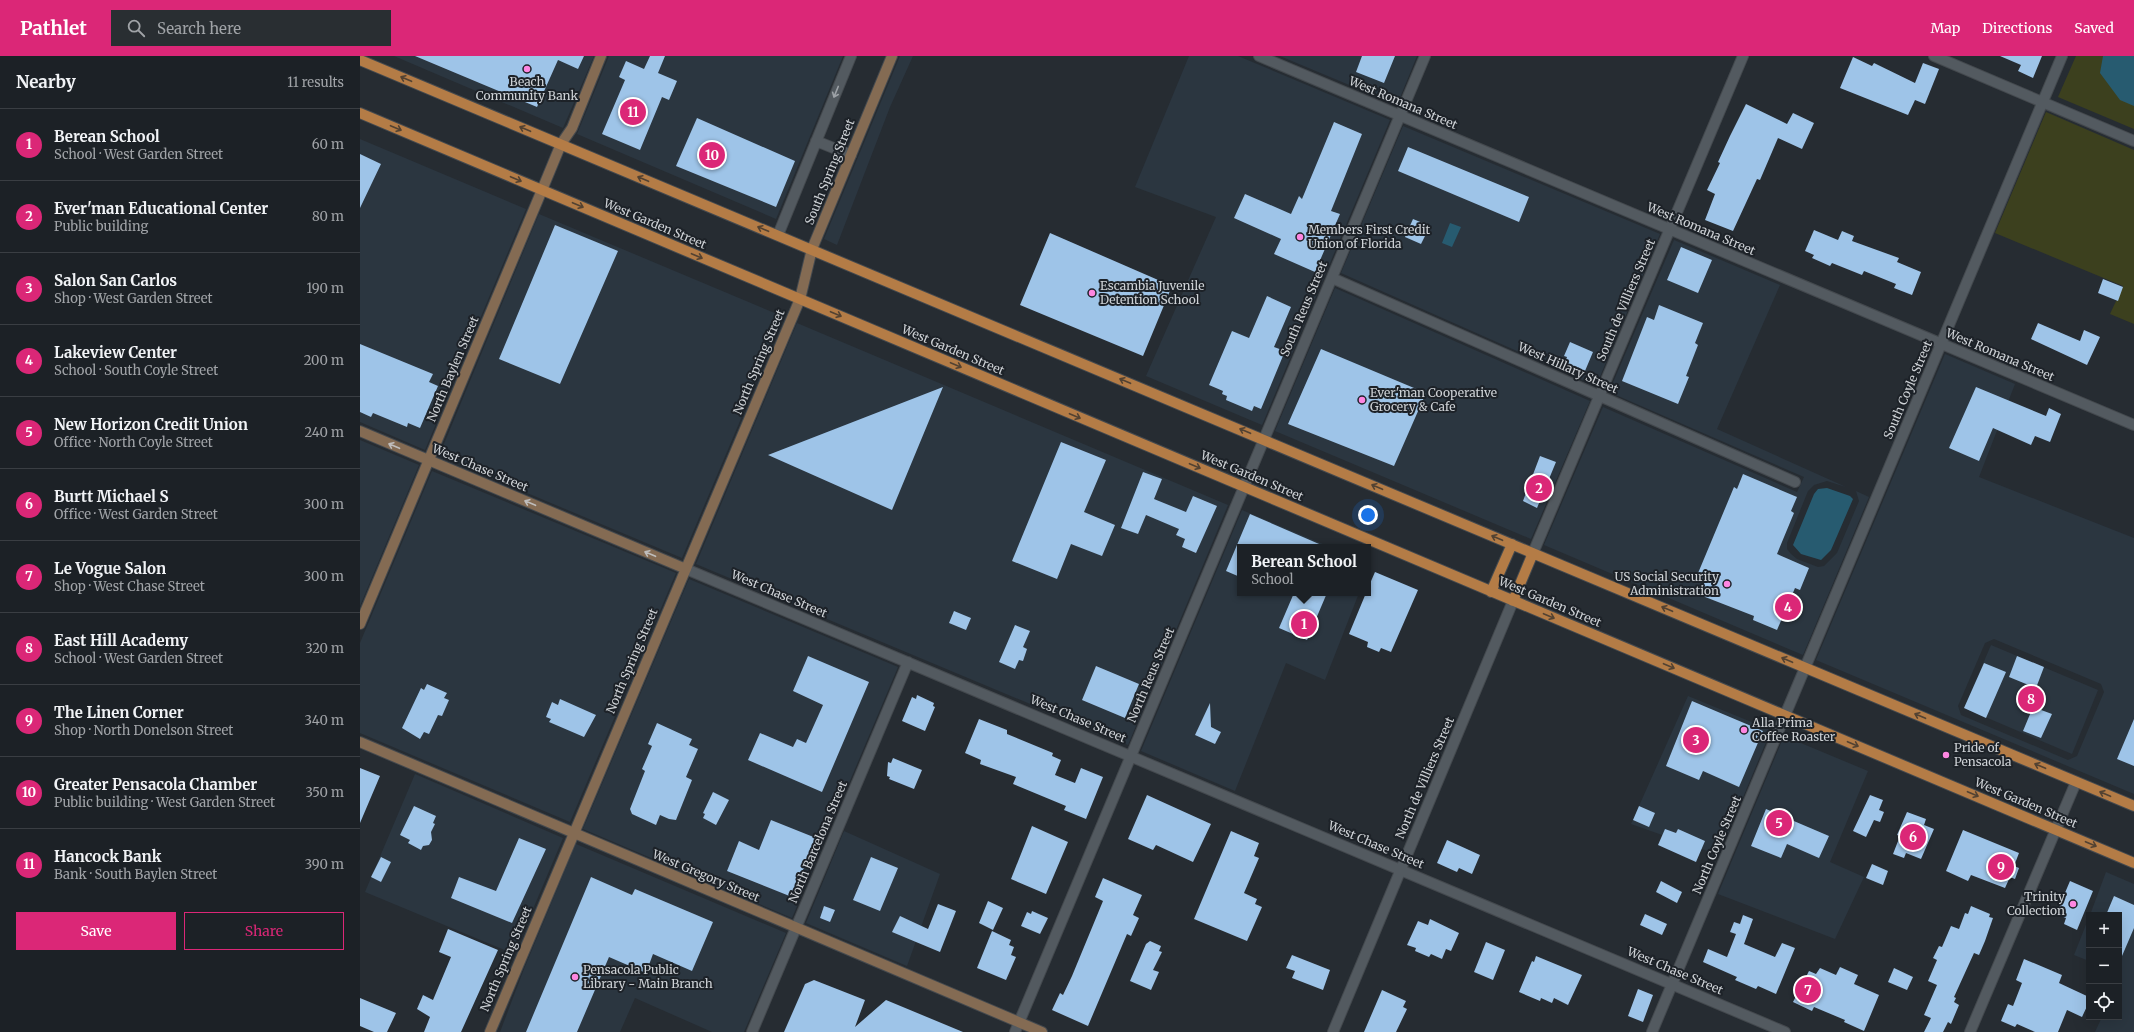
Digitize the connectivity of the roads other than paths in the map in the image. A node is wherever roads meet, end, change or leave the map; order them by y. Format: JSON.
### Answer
{"nodes":[{"id":1,"x":601,"y":56,"type":"edge"},
{"id":2,"x":851,"y":56,"type":"edge"},
{"id":3,"x":892,"y":56,"type":"edge"},
{"id":4,"x":1259,"y":56,"type":"edge"},
{"id":5,"x":1425,"y":56,"type":"edge"},
{"id":6,"x":1743,"y":56,"type":"edge"},
{"id":7,"x":1934,"y":56,"type":"edge"},
{"id":8,"x":2062,"y":56,"type":"edge"},
{"id":9,"x":360,"y":60,"type":"edge"},
{"id":10,"x":2043,"y":102,"type":"junction"},
{"id":11,"x":360,"y":113,"type":"edge"},
{"id":12,"x":1400,"y":116,"type":"junction"},
{"id":13,"x":816,"y":141,"type":"junction"},
{"id":14,"x":2134,"y":141,"type":"edge"},
{"id":15,"x":561,"y":144,"type":"junction"},
{"id":16,"x":851,"y":155,"type":"junction"},
{"id":17,"x":542,"y":190,"type":"junction"},
{"id":18,"x":1670,"y":230,"type":"junction"},
{"id":19,"x":778,"y":235,"type":"junction"},
{"id":20,"x":812,"y":249,"type":"junction"},
{"id":21,"x":1332,"y":278,"type":"junction"},
{"id":22,"x":800,"y":299,"type":"junction"},
{"id":23,"x":1941,"y":344,"type":"junction"},
{"id":24,"x":1599,"y":397,"type":"junction"},
{"id":25,"x":2134,"y":425,"type":"edge"},
{"id":26,"x":360,"y":431,"type":"edge"},
{"id":27,"x":1264,"y":439,"type":"junction"},
{"id":28,"x":429,"y":460,"type":"junction"},
{"id":29,"x":1794,"y":482,"type":"dead end"},
{"id":30,"x":1244,"y":486,"type":"junction"},
{"id":31,"x":1512,"y":544,"type":"junction"},
{"id":32,"x":1533,"y":553,"type":"junction"},
{"id":33,"x":686,"y":569,"type":"junction"},
{"id":34,"x":1491,"y":592,"type":"junction"},
{"id":35,"x":1513,"y":601,"type":"junction"},
{"id":36,"x":360,"y":624,"type":"edge"},
{"id":37,"x":908,"y":662,"type":"junction"},
{"id":38,"x":1805,"y":667,"type":"junction"},
{"id":39,"x":1785,"y":715,"type":"junction"},
{"id":40,"x":360,"y":742,"type":"edge"},
{"id":41,"x":1131,"y":756,"type":"junction"},
{"id":42,"x":2076,"y":782,"type":"junction"},
{"id":43,"x":2134,"y":806,"type":"edge"},
{"id":44,"x":2056,"y":829,"type":"junction"},
{"id":45,"x":573,"y":833,"type":"junction"},
{"id":46,"x":2134,"y":863,"type":"edge"},
{"id":47,"x":1401,"y":870,"type":"junction"},
{"id":48,"x":796,"y":928,"type":"junction"},
{"id":49,"x":1672,"y":984,"type":"junction"},
{"id":50,"x":1019,"y":1022,"type":"junction"},
{"id":51,"x":490,"y":1032,"type":"edge"},
{"id":52,"x":752,"y":1032,"type":"edge"},
{"id":53,"x":1015,"y":1032,"type":"edge"},
{"id":54,"x":1042,"y":1032,"type":"edge"},
{"id":55,"x":1333,"y":1032,"type":"edge"},
{"id":56,"x":1652,"y":1032,"type":"edge"},
{"id":57,"x":1785,"y":1032,"type":"edge"},
{"id":58,"x":1970,"y":1032,"type":"edge"}],
"edges":[{"from":1,"to":15,"type":"street","name":"North Baylen Street"},
{"from":2,"to":13,"type":"street","name":"South Spring Street","one_way":true},
{"from":3,"to":16,"type":"street","name":"South Spring Street"},
{"from":4,"to":12,"type":"street","name":"West Romana Street"},
{"from":5,"to":12,"type":"street","name":"South Reus Street"},
{"from":6,"to":18,"type":"street","name":"South de Villiers Street"},
{"from":7,"to":10,"type":"street"},
{"from":8,"to":10,"type":"street","name":"South Coyle Street"},
{"from":15,"to":9,"type":"main road","one_way":true},
{"from":10,"to":14,"type":"street"},
{"from":10,"to":23,"type":"street","name":"South Coyle Street"},
{"from":11,"to":17,"type":"main road","name":"West Garden Street","one_way":true},
{"from":12,"to":18,"type":"street","name":"West Romana Street"},
{"from":12,"to":21,"type":"street","name":"South Reus Street"},
{"from":13,"to":16,"type":"street"},
{"from":13,"to":19,"type":"street","name":"South Spring Street"},
{"from":15,"to":17,"type":"street","name":"North Baylen Street"},
{"from":19,"to":15,"type":"main road","one_way":true},
{"from":16,"to":20,"type":"street","name":"South Spring Street"},
{"from":17,"to":22,"type":"main road","name":"West Garden Street","one_way":true},
{"from":17,"to":28,"type":"street","name":"North Baylen Street"},
{"from":18,"to":23,"type":"street","name":"West Romana Street"},
{"from":18,"to":24,"type":"street","name":"South de Villiers Street"},
{"from":19,"to":20,"type":"main road"},
{"from":20,"to":22,"type":"street","name":"South Spring Street"},
{"from":27,"to":20,"type":"main road","one_way":true},
{"from":21,"to":24,"type":"street","name":"West Hillary Street"},
{"from":21,"to":27,"type":"street","name":"South Reus Street"},
{"from":22,"to":30,"type":"main road","name":"West Garden Street","one_way":true},
{"from":22,"to":33,"type":"street","name":"North Spring Street"},
{"from":23,"to":25,"type":"street","name":"West Romana Street"},
{"from":23,"to":38,"type":"street","name":"South Coyle Street"},
{"from":24,"to":29,"type":"street","name":"West Hillary Street"},
{"from":24,"to":32,"type":"street","name":"South de Villiers Street"},
{"from":28,"to":26,"type":"street","name":"West Chase Street","one_way":true},
{"from":27,"to":30,"type":"street","name":"North Reus Street"},
{"from":31,"to":27,"type":"main road","one_way":true},
{"from":33,"to":28,"type":"street","name":"West Chase Street","one_way":true},
{"from":28,"to":36,"type":"street","name":"North Baylen Street"},
{"from":30,"to":34,"type":"main road","name":"West Garden Street"},
{"from":30,"to":41,"type":"street","name":"North Reus Street"},
{"from":31,"to":32,"type":"main road"},
{"from":31,"to":34,"type":"main road"},
{"from":32,"to":35,"type":"main road"},
{"from":38,"to":32,"type":"main road","one_way":true},
{"from":33,"to":37,"type":"street","name":"West Chase Street"},
{"from":33,"to":45,"type":"street","name":"North Spring Street"},
{"from":34,"to":35,"type":"main road","name":"West Garden Street"},
{"from":35,"to":39,"type":"main road","name":"West Garden Street","one_way":true},
{"from":35,"to":47,"type":"street","name":"North de Villiers Street"},
{"from":37,"to":41,"type":"street","name":"West Chase Street"},
{"from":37,"to":48,"type":"street","name":"North Barcelona Street"},
{"from":38,"to":39,"type":"street","name":"North Coyle Street"},
{"from":42,"to":38,"type":"main road","one_way":true},
{"from":39,"to":44,"type":"main road","name":"West Garden Street","one_way":true},
{"from":39,"to":49,"type":"street","name":"North Coyle Street"},
{"from":40,"to":45,"type":"street","name":"West Gregory Street"},
{"from":41,"to":47,"type":"street","name":"West Chase Street"},
{"from":41,"to":50,"type":"street","name":"North Reus Street"},
{"from":43,"to":42,"type":"main road","one_way":true},
{"from":42,"to":44,"type":"street"},
{"from":44,"to":46,"type":"main road","name":"West Garden Street","one_way":true},
{"from":44,"to":58,"type":"street"},
{"from":45,"to":48,"type":"street","name":"West Gregory Street"},
{"from":45,"to":51,"type":"street","name":"North Spring Street"},
{"from":47,"to":49,"type":"street","name":"West Chase Street"},
{"from":47,"to":55,"type":"street","name":"North de Villiers Street"},
{"from":48,"to":50,"type":"street","name":"West Gregory Street"},
{"from":48,"to":52,"type":"street","name":"North Barcelona Street"},
{"from":49,"to":56,"type":"street","name":"North Coyle Street"},
{"from":49,"to":57,"type":"street","name":"West Chase Street"},
{"from":50,"to":53,"type":"street","name":"North Reus Street"},
{"from":50,"to":54,"type":"street","name":"West Gregory Street"}]}
